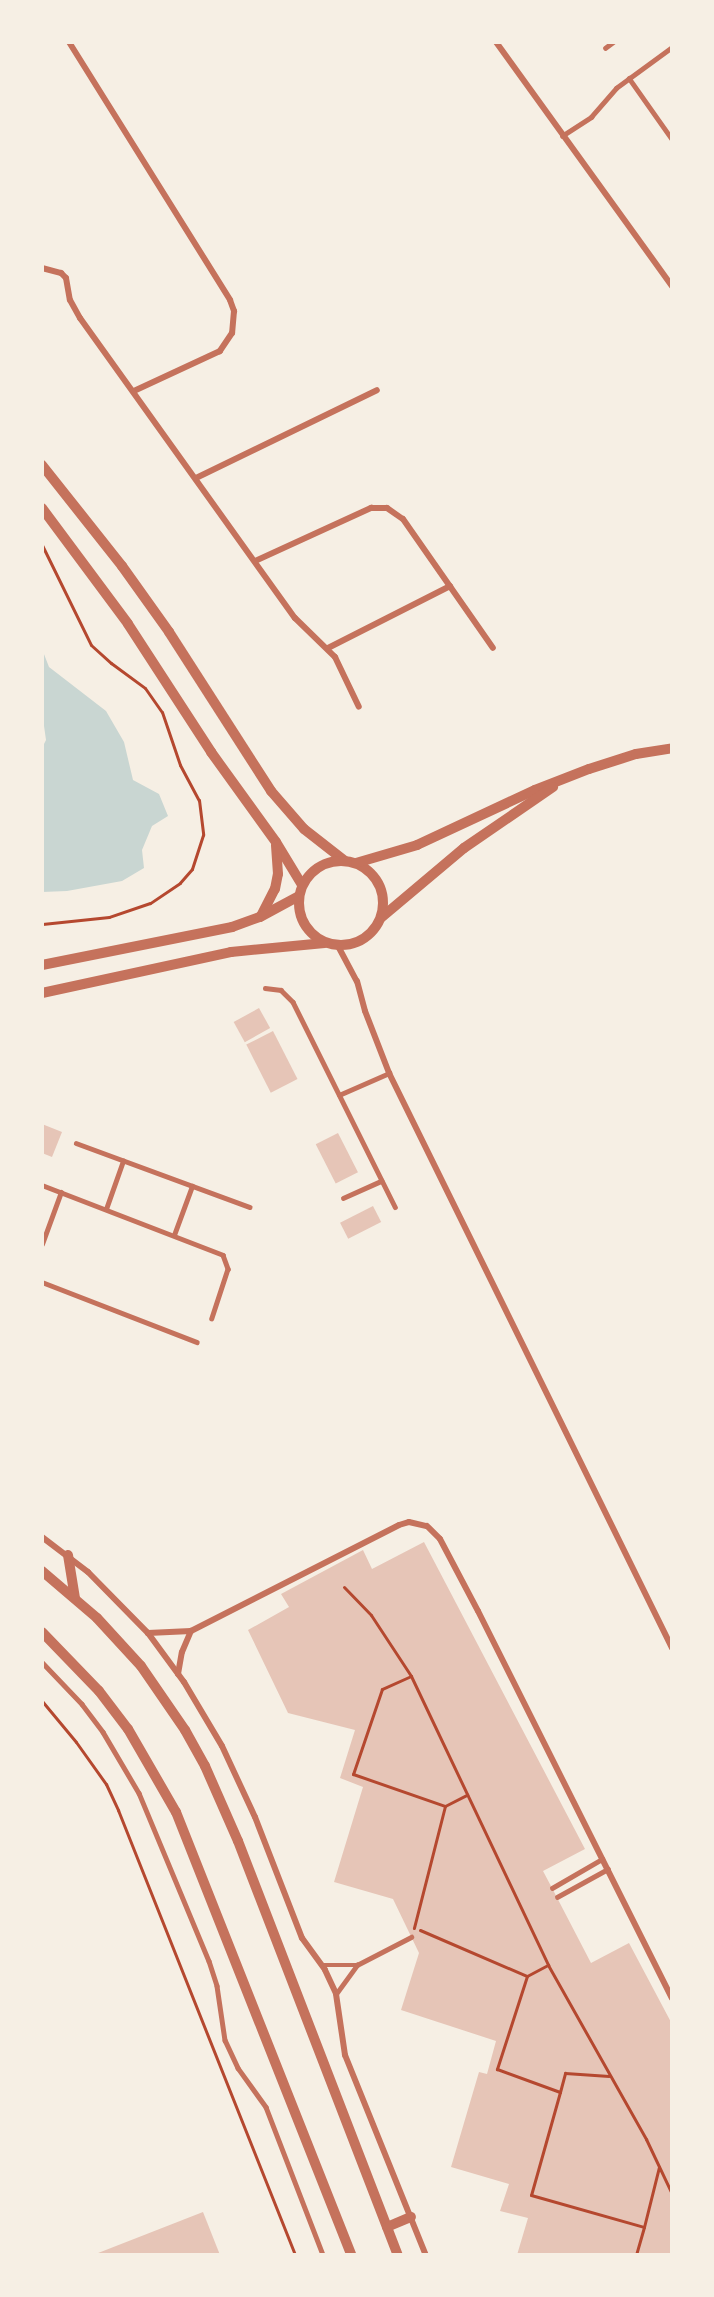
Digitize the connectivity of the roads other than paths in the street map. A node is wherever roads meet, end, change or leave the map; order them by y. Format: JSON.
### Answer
{"nodes":[{"id":1,"x":69,"y":42,"type":"edge"},
{"id":2,"x":496,"y":42,"type":"edge"},
{"id":3,"x":613,"y":42,"type":"edge"},
{"id":4,"x":672,"y":47,"type":"edge"},
{"id":5,"x":605,"y":48,"type":"dead end"},
{"id":6,"x":629,"y":78,"type":"junction"},
{"id":7,"x":562,"y":136,"type":"junction"},
{"id":8,"x":672,"y":139,"type":"edge"},
{"id":9,"x":42,"y":268,"type":"edge"},
{"id":10,"x":672,"y":286,"type":"edge"},
{"id":11,"x":377,"y":390,"type":"dead end"},
{"id":12,"x":134,"y":391,"type":"junction"},
{"id":13,"x":42,"y":465,"type":"edge"},
{"id":14,"x":196,"y":478,"type":"junction"},
{"id":15,"x":42,"y":508,"type":"edge"},
{"id":16,"x":255,"y":561,"type":"junction"},
{"id":17,"x":450,"y":586,"type":"junction"},
{"id":18,"x":328,"y":648,"type":"junction"},
{"id":19,"x":493,"y":648,"type":"dead end"},
{"id":20,"x":359,"y":707,"type":"dead end"},
{"id":21,"x":672,"y":748,"type":"edge"},
{"id":22,"x":555,"y":784,"type":"junction"},
{"id":23,"x":276,"y":842,"type":"junction"},
{"id":24,"x":350,"y":862,"type":"junction"},
{"id":25,"x":301,"y":890,"type":"junction"},
{"id":26,"x":260,"y":917,"type":"junction"},
{"id":27,"x":381,"y":917,"type":"junction"},
{"id":28,"x":325,"y":943,"type":"junction"},
{"id":29,"x":338,"y":946,"type":"junction"},
{"id":30,"x":42,"y":965,"type":"edge"},
{"id":31,"x":265,"y":988,"type":"dead end"},
{"id":32,"x":42,"y":993,"type":"edge"},
{"id":33,"x":389,"y":1073,"type":"junction"},
{"id":34,"x":339,"y":1095,"type":"junction"},
{"id":35,"x":76,"y":1143,"type":"dead end"},
{"id":36,"x":123,"y":1161,"type":"junction"},
{"id":37,"x":381,"y":1181,"type":"junction"},
{"id":38,"x":42,"y":1185,"type":"edge"},
{"id":39,"x":192,"y":1186,"type":"junction"},
{"id":40,"x":61,"y":1192,"type":"junction"},
{"id":41,"x":343,"y":1198,"type":"dead end"},
{"id":42,"x":250,"y":1207,"type":"dead end"},
{"id":43,"x":395,"y":1207,"type":"dead end"},
{"id":44,"x":106,"y":1209,"type":"junction"},
{"id":45,"x":174,"y":1235,"type":"junction"},
{"id":46,"x":42,"y":1244,"type":"edge"},
{"id":47,"x":42,"y":1282,"type":"edge"},
{"id":48,"x":212,"y":1318,"type":"dead end"},
{"id":49,"x":197,"y":1342,"type":"dead end"},
{"id":50,"x":42,"y":1537,"type":"edge"},
{"id":51,"x":68,"y":1556,"type":"junction"},
{"id":52,"x":42,"y":1571,"type":"edge"},
{"id":53,"x":75,"y":1598,"type":"junction"},
{"id":54,"x":191,"y":1631,"type":"junction"},
{"id":55,"x":42,"y":1632,"type":"edge"},
{"id":56,"x":148,"y":1633,"type":"junction"},
{"id":57,"x":672,"y":1648,"type":"edge"},
{"id":58,"x":42,"y":1662,"type":"edge"},
{"id":59,"x":178,"y":1674,"type":"junction"},
{"id":60,"x":602,"y":1859,"type":"junction"},
{"id":61,"x":608,"y":1869,"type":"junction"},
{"id":62,"x":552,"y":1888,"type":"dead end"},
{"id":63,"x":557,"y":1897,"type":"dead end"},
{"id":64,"x":411,"y":1937,"type":"dead end"},
{"id":65,"x":321,"y":1965,"type":"junction"},
{"id":66,"x":357,"y":1965,"type":"junction"},
{"id":67,"x":336,"y":1994,"type":"junction"},
{"id":68,"x":672,"y":1998,"type":"edge"},
{"id":69,"x":411,"y":2217,"type":"junction"},
{"id":70,"x":387,"y":2227,"type":"junction"},
{"id":71,"x":323,"y":2255,"type":"edge"},
{"id":72,"x":351,"y":2255,"type":"edge"},
{"id":73,"x":398,"y":2255,"type":"edge"},
{"id":74,"x":426,"y":2255,"type":"edge"}],
"edges":[{"from":1,"to":12,"type":"street"},
{"from":2,"to":7,"type":"street"},
{"from":3,"to":5,"type":"lane"},
{"from":4,"to":6,"type":"lane"},
{"from":6,"to":7,"type":"lane"},
{"from":6,"to":8,"type":"lane"},
{"from":7,"to":10,"type":"street"},
{"from":9,"to":12,"type":"street"},
{"from":11,"to":14,"type":"street"},
{"from":12,"to":14,"type":"street"},
{"from":13,"to":24,"type":"street"},
{"from":14,"to":16,"type":"street"},
{"from":15,"to":23,"type":"street"},
{"from":16,"to":17,"type":"street"},
{"from":16,"to":18,"type":"street"},
{"from":17,"to":18,"type":"street"},
{"from":17,"to":19,"type":"street"},
{"from":18,"to":20,"type":"street"},
{"from":21,"to":22,"type":"street"},
{"from":22,"to":24,"type":"street"},
{"from":22,"to":27,"type":"street"},
{"from":23,"to":25,"type":"street"},
{"from":23,"to":26,"type":"street"},
{"from":24,"to":25,"type":"street"},
{"from":24,"to":27,"type":"street"},
{"from":25,"to":26,"type":"street"},
{"from":25,"to":28,"type":"street"},
{"from":26,"to":30,"type":"street"},
{"from":27,"to":29,"type":"street"},
{"from":28,"to":29,"type":"street"},
{"from":28,"to":32,"type":"street"},
{"from":29,"to":33,"type":"street"},
{"from":31,"to":34,"type":"lane"},
{"from":33,"to":34,"type":"lane"},
{"from":33,"to":57,"type":"street"},
{"from":34,"to":37,"type":"lane"},
{"from":35,"to":36,"type":"lane"},
{"from":36,"to":39,"type":"lane"},
{"from":36,"to":44,"type":"lane"},
{"from":37,"to":41,"type":"lane"},
{"from":37,"to":43,"type":"lane"},
{"from":38,"to":40,"type":"lane"},
{"from":39,"to":42,"type":"lane"},
{"from":39,"to":45,"type":"lane"},
{"from":40,"to":44,"type":"lane"},
{"from":40,"to":46,"type":"lane"},
{"from":44,"to":45,"type":"lane"},
{"from":45,"to":48,"type":"lane"},
{"from":47,"to":49,"type":"lane"},
{"from":50,"to":51,"type":"street"},
{"from":51,"to":53,"type":"street"},
{"from":51,"to":56,"type":"street"},
{"from":52,"to":53,"type":"street"},
{"from":53,"to":70,"type":"street"},
{"from":54,"to":56,"type":"street"},
{"from":54,"to":59,"type":"street"},
{"from":54,"to":60,"type":"street"},
{"from":55,"to":72,"type":"street"},
{"from":56,"to":59,"type":"street"},
{"from":58,"to":71,"type":"lane"},
{"from":59,"to":65,"type":"street"},
{"from":60,"to":61,"type":"street"},
{"from":60,"to":62,"type":"lane"},
{"from":61,"to":63,"type":"lane"},
{"from":61,"to":68,"type":"street"},
{"from":64,"to":66,"type":"lane"},
{"from":65,"to":66,"type":"lane"},
{"from":65,"to":67,"type":"street"},
{"from":66,"to":67,"type":"lane"},
{"from":67,"to":69,"type":"street"},
{"from":69,"to":70,"type":"street"},
{"from":69,"to":74,"type":"street"},
{"from":70,"to":73,"type":"street"}]}
